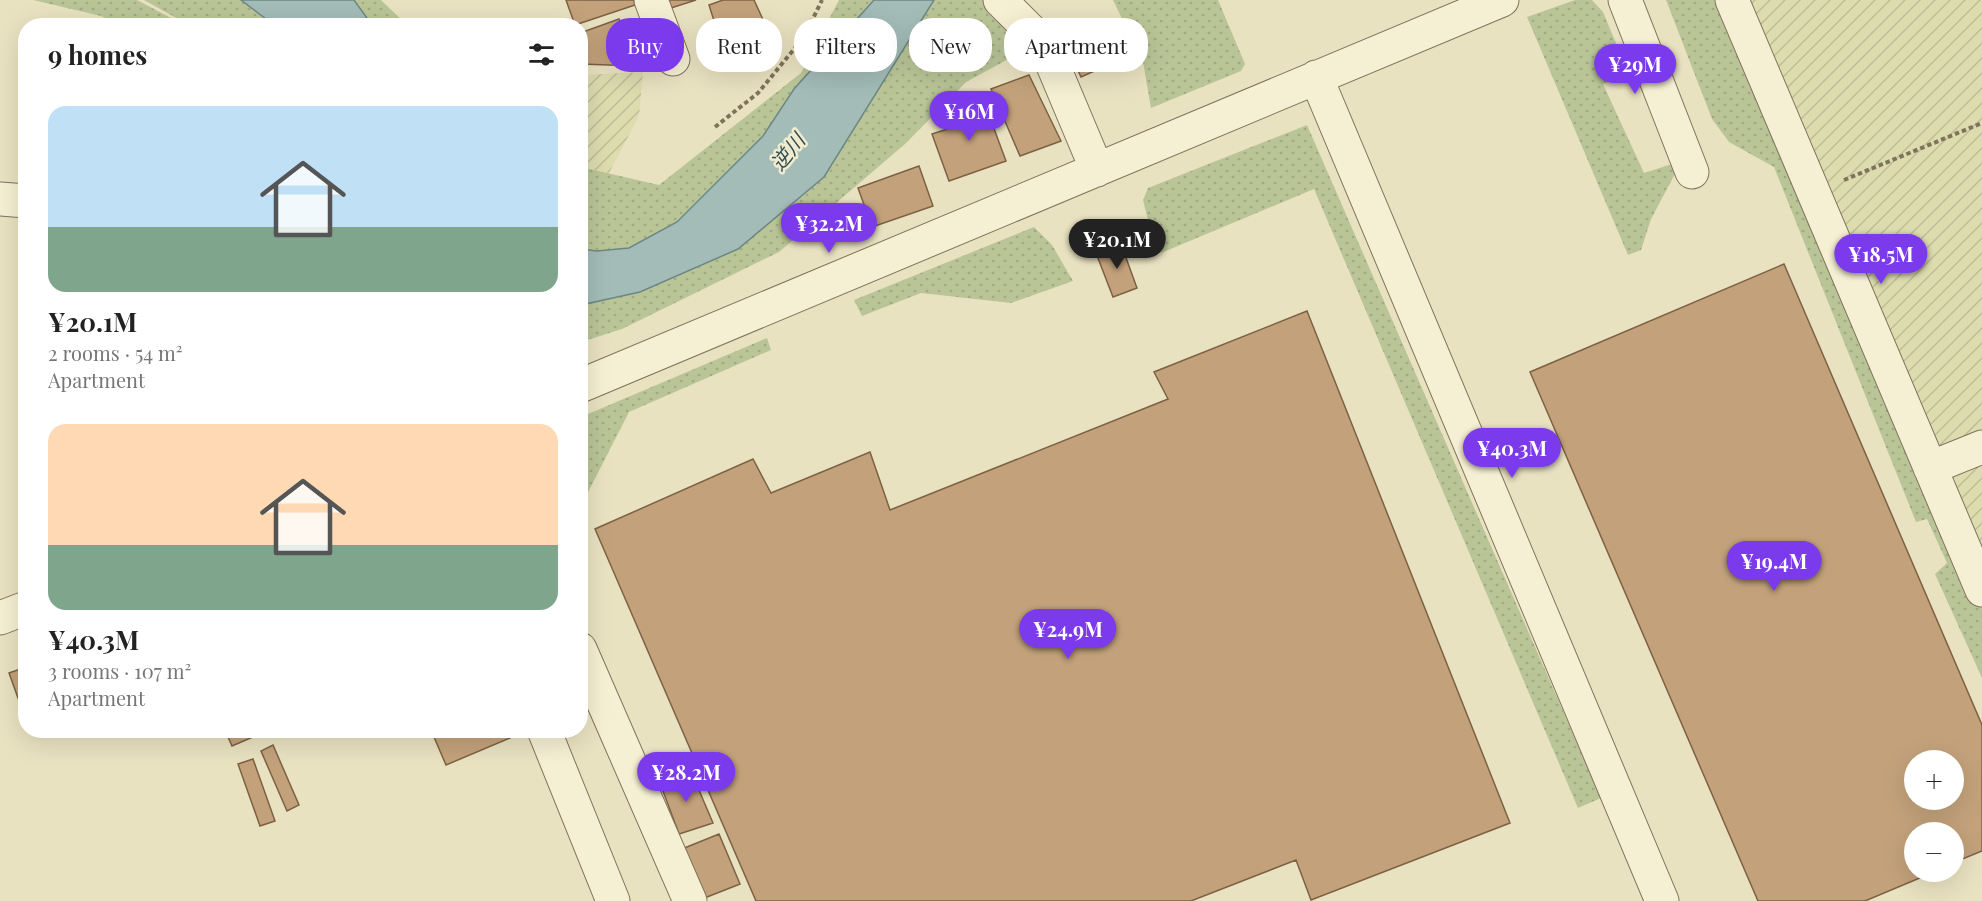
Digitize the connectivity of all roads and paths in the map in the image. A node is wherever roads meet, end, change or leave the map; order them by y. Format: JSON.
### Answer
{"nodes":[{"id":1,"x":651,"y":0,"type":"edge"},
{"id":2,"x":822,"y":0,"type":"edge"},
{"id":3,"x":1000,"y":0,"type":"edge"},
{"id":4,"x":1503,"y":0,"type":"edge"},
{"id":5,"x":1625,"y":0,"type":"edge"},
{"id":6,"x":1732,"y":0,"type":"edge"},
{"id":7,"x":658,"y":18,"type":"edge"},
{"id":8,"x":1316,"y":77,"type":"junction"},
{"id":9,"x":1982,"y":123,"type":"edge"},
{"id":10,"x":715,"y":127,"type":"dead end"},
{"id":11,"x":1097,"y":170,"type":"junction"},
{"id":12,"x":1692,"y":172,"type":"dead end"},
{"id":13,"x":1837,"y":183,"type":"dead end"},
{"id":14,"x":0,"y":199,"type":"edge"},
{"id":15,"x":18,"y":200,"type":"edge"},
{"id":16,"x":588,"y":383,"type":"edge"},
{"id":17,"x":1982,"y":447,"type":"edge"},
{"id":18,"x":1930,"y":468,"type":"junction"},
{"id":19,"x":1982,"y":590,"type":"edge"},
{"id":20,"x":18,"y":611,"type":"edge"},
{"id":21,"x":0,"y":618,"type":"edge"},
{"id":22,"x":588,"y":667,"type":"edge"},
{"id":23,"x":547,"y":738,"type":"edge"},
{"id":24,"x":613,"y":901,"type":"edge"},
{"id":25,"x":690,"y":901,"type":"edge"},
{"id":26,"x":1662,"y":901,"type":"edge"}],
"edges":[{"from":1,"to":7,"type":"street"},
{"from":2,"to":10,"type":"path"},
{"from":3,"to":11,"type":"street"},
{"from":4,"to":8,"type":"street"},
{"from":5,"to":12,"type":"street"},
{"from":6,"to":18,"type":"street"},
{"from":8,"to":11,"type":"street"},
{"from":8,"to":26,"type":"street"},
{"from":9,"to":13,"type":"path"},
{"from":11,"to":16,"type":"street"},
{"from":14,"to":15,"type":"street"},
{"from":17,"to":18,"type":"street"},
{"from":18,"to":19,"type":"street"},
{"from":20,"to":21,"type":"street"},
{"from":22,"to":25,"type":"street"},
{"from":23,"to":24,"type":"street"}]}
